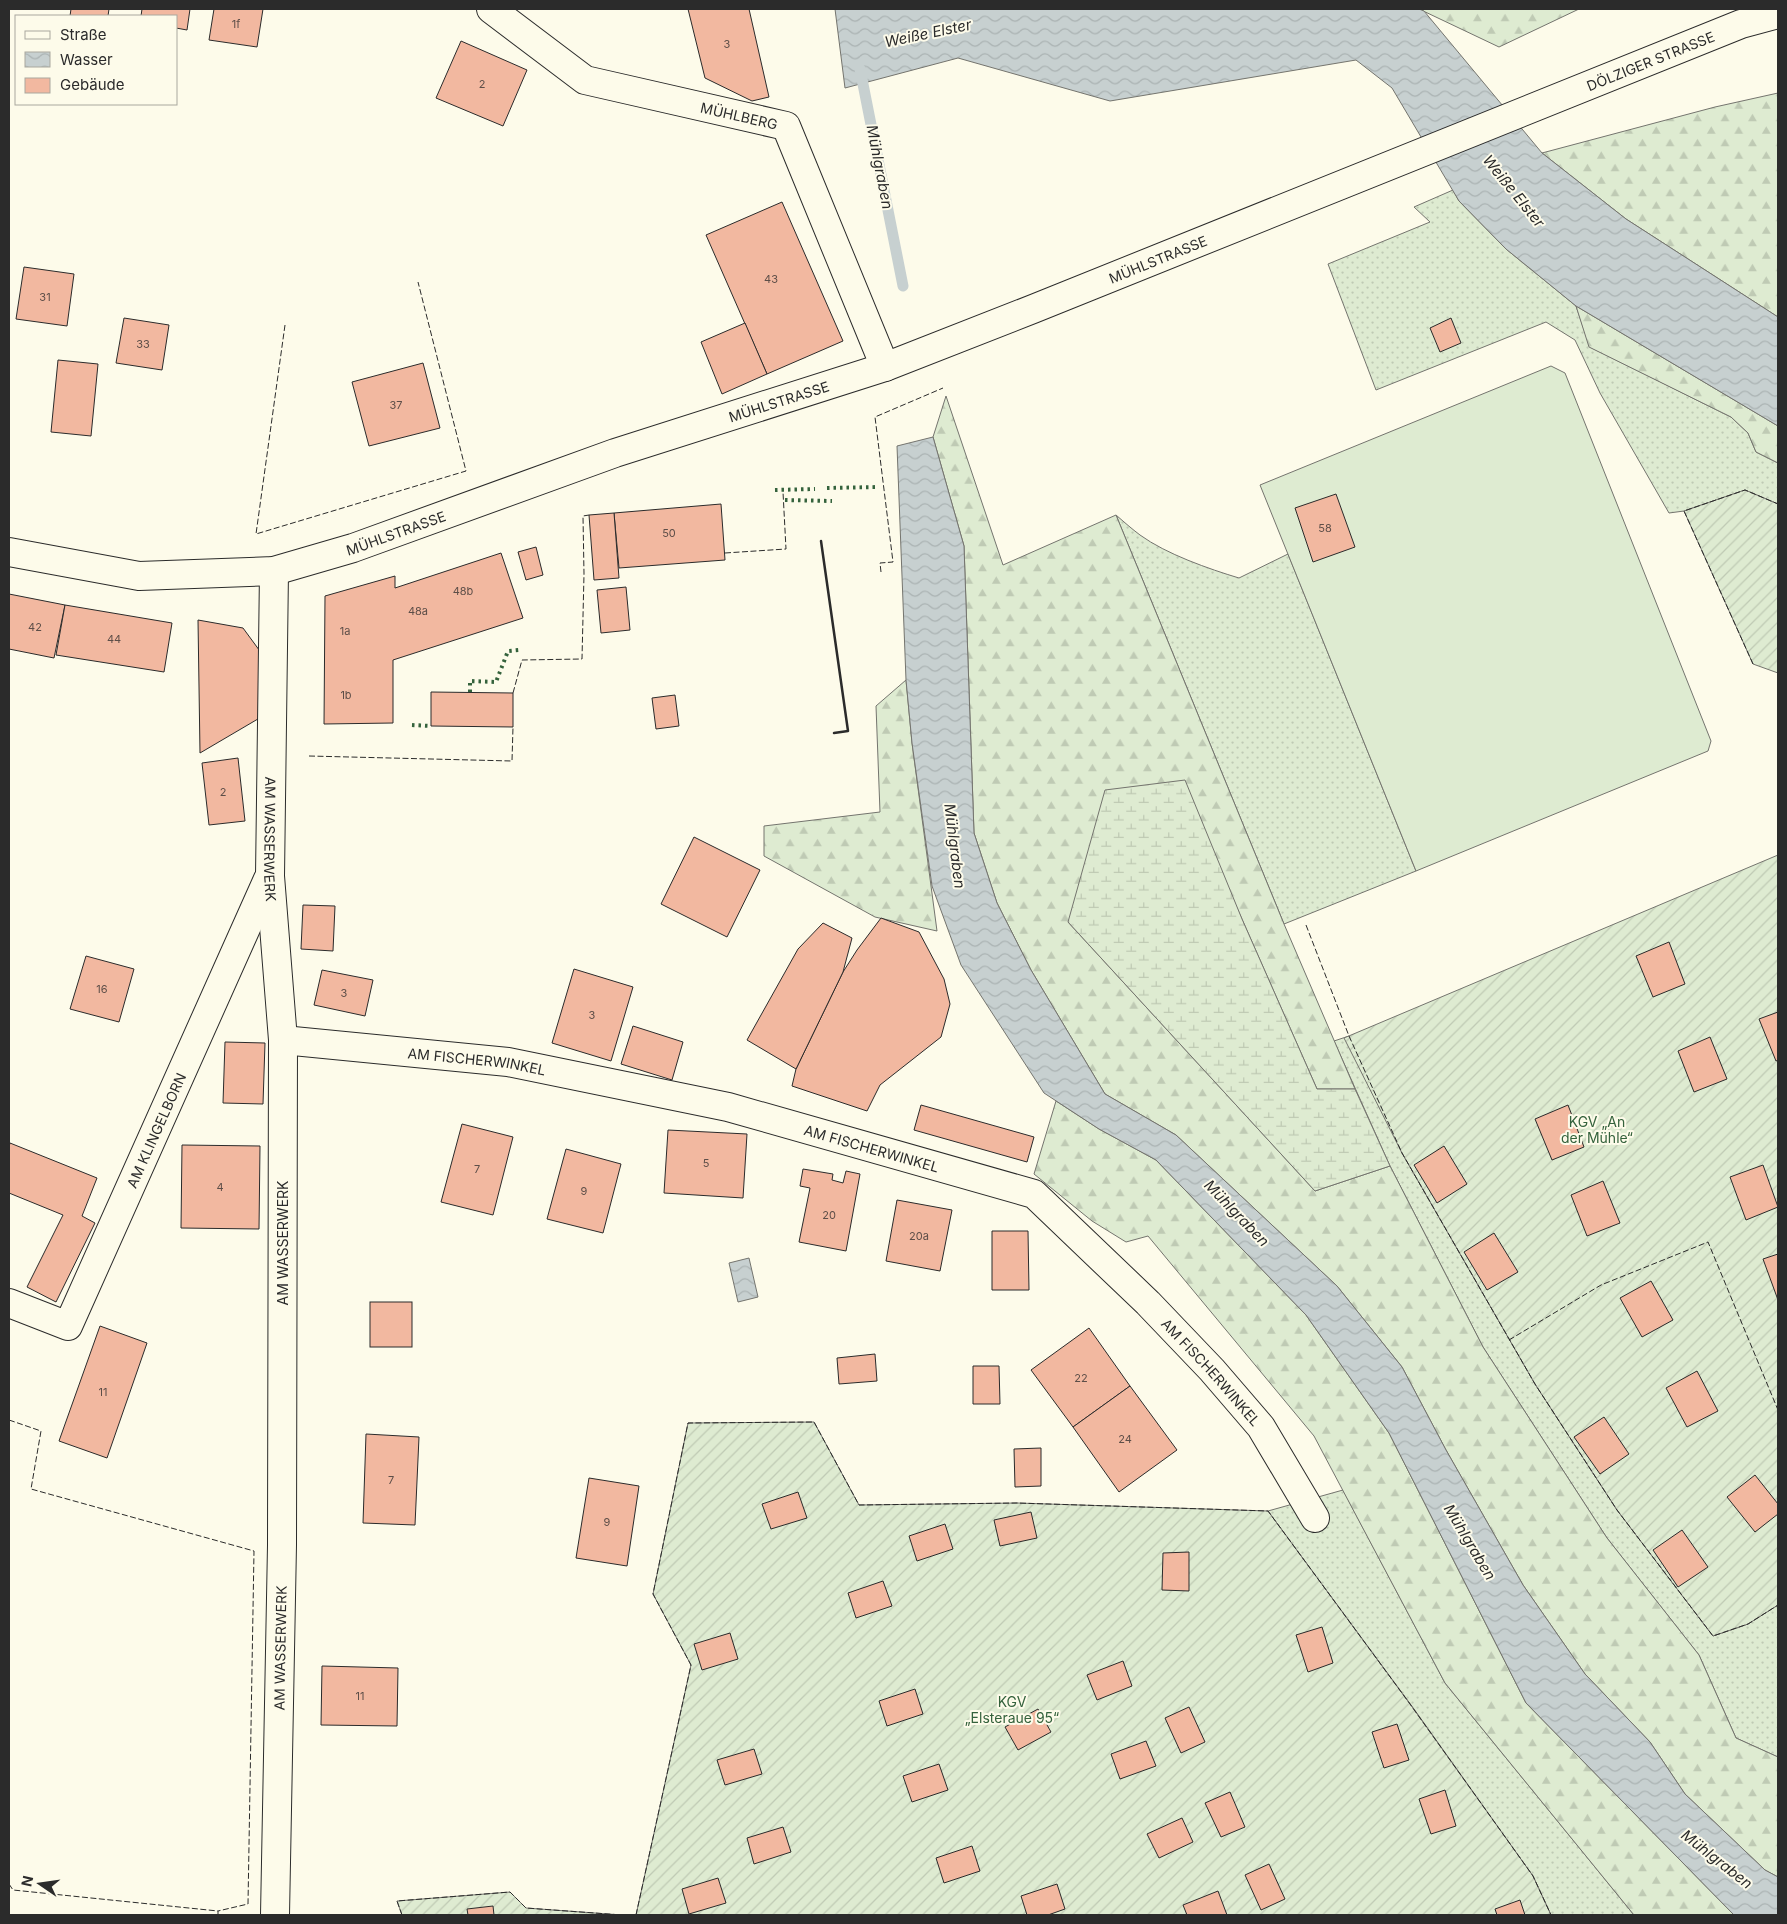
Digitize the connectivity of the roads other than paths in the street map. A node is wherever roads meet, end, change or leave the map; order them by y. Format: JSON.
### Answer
{"nodes":[{"id":1,"x":490,"y":9,"type":"edge"},
{"id":2,"x":1778,"y":14,"type":"edge"},
{"id":3,"x":1524,"y":110,"type":"joint"},
{"id":4,"x":885,"y":367,"type":"junction"},
{"id":5,"x":9,"y":552,"type":"edge"},
{"id":6,"x":274,"y":571,"type":"junction"},
{"id":7,"x":270,"y":876,"type":"junction"},
{"id":8,"x":283,"y":1040,"type":"junction"},
{"id":9,"x":9,"y":1303,"type":"edge"},
{"id":10,"x":1315,"y":1518,"type":"dead end"},
{"id":11,"x":275,"y":1915,"type":"edge"}],
"edges":[{"from":1,"to":4,"type":"street","name":"MÜHLBERG"},
{"from":2,"to":3,"type":"street","name":"DÖLZIGER STRASSE"},
{"from":3,"to":4,"type":"street","name":"MÜHLSTRASSE"},
{"from":4,"to":6,"type":"street","name":"MÜHLSTRASSE"},
{"from":5,"to":6,"type":"street","name":"MÜHLSTRASSE"},
{"from":6,"to":7,"type":"street","name":"AM WASSERWERK"},
{"from":7,"to":8,"type":"street","name":"AM WASSERWERK"},
{"from":7,"to":9,"type":"street","name":"AM KLINGELBORN"},
{"from":8,"to":10,"type":"street","name":"AM FISCHERWINKEL"},
{"from":8,"to":11,"type":"street","name":"AM WASSERWERK"}]}
